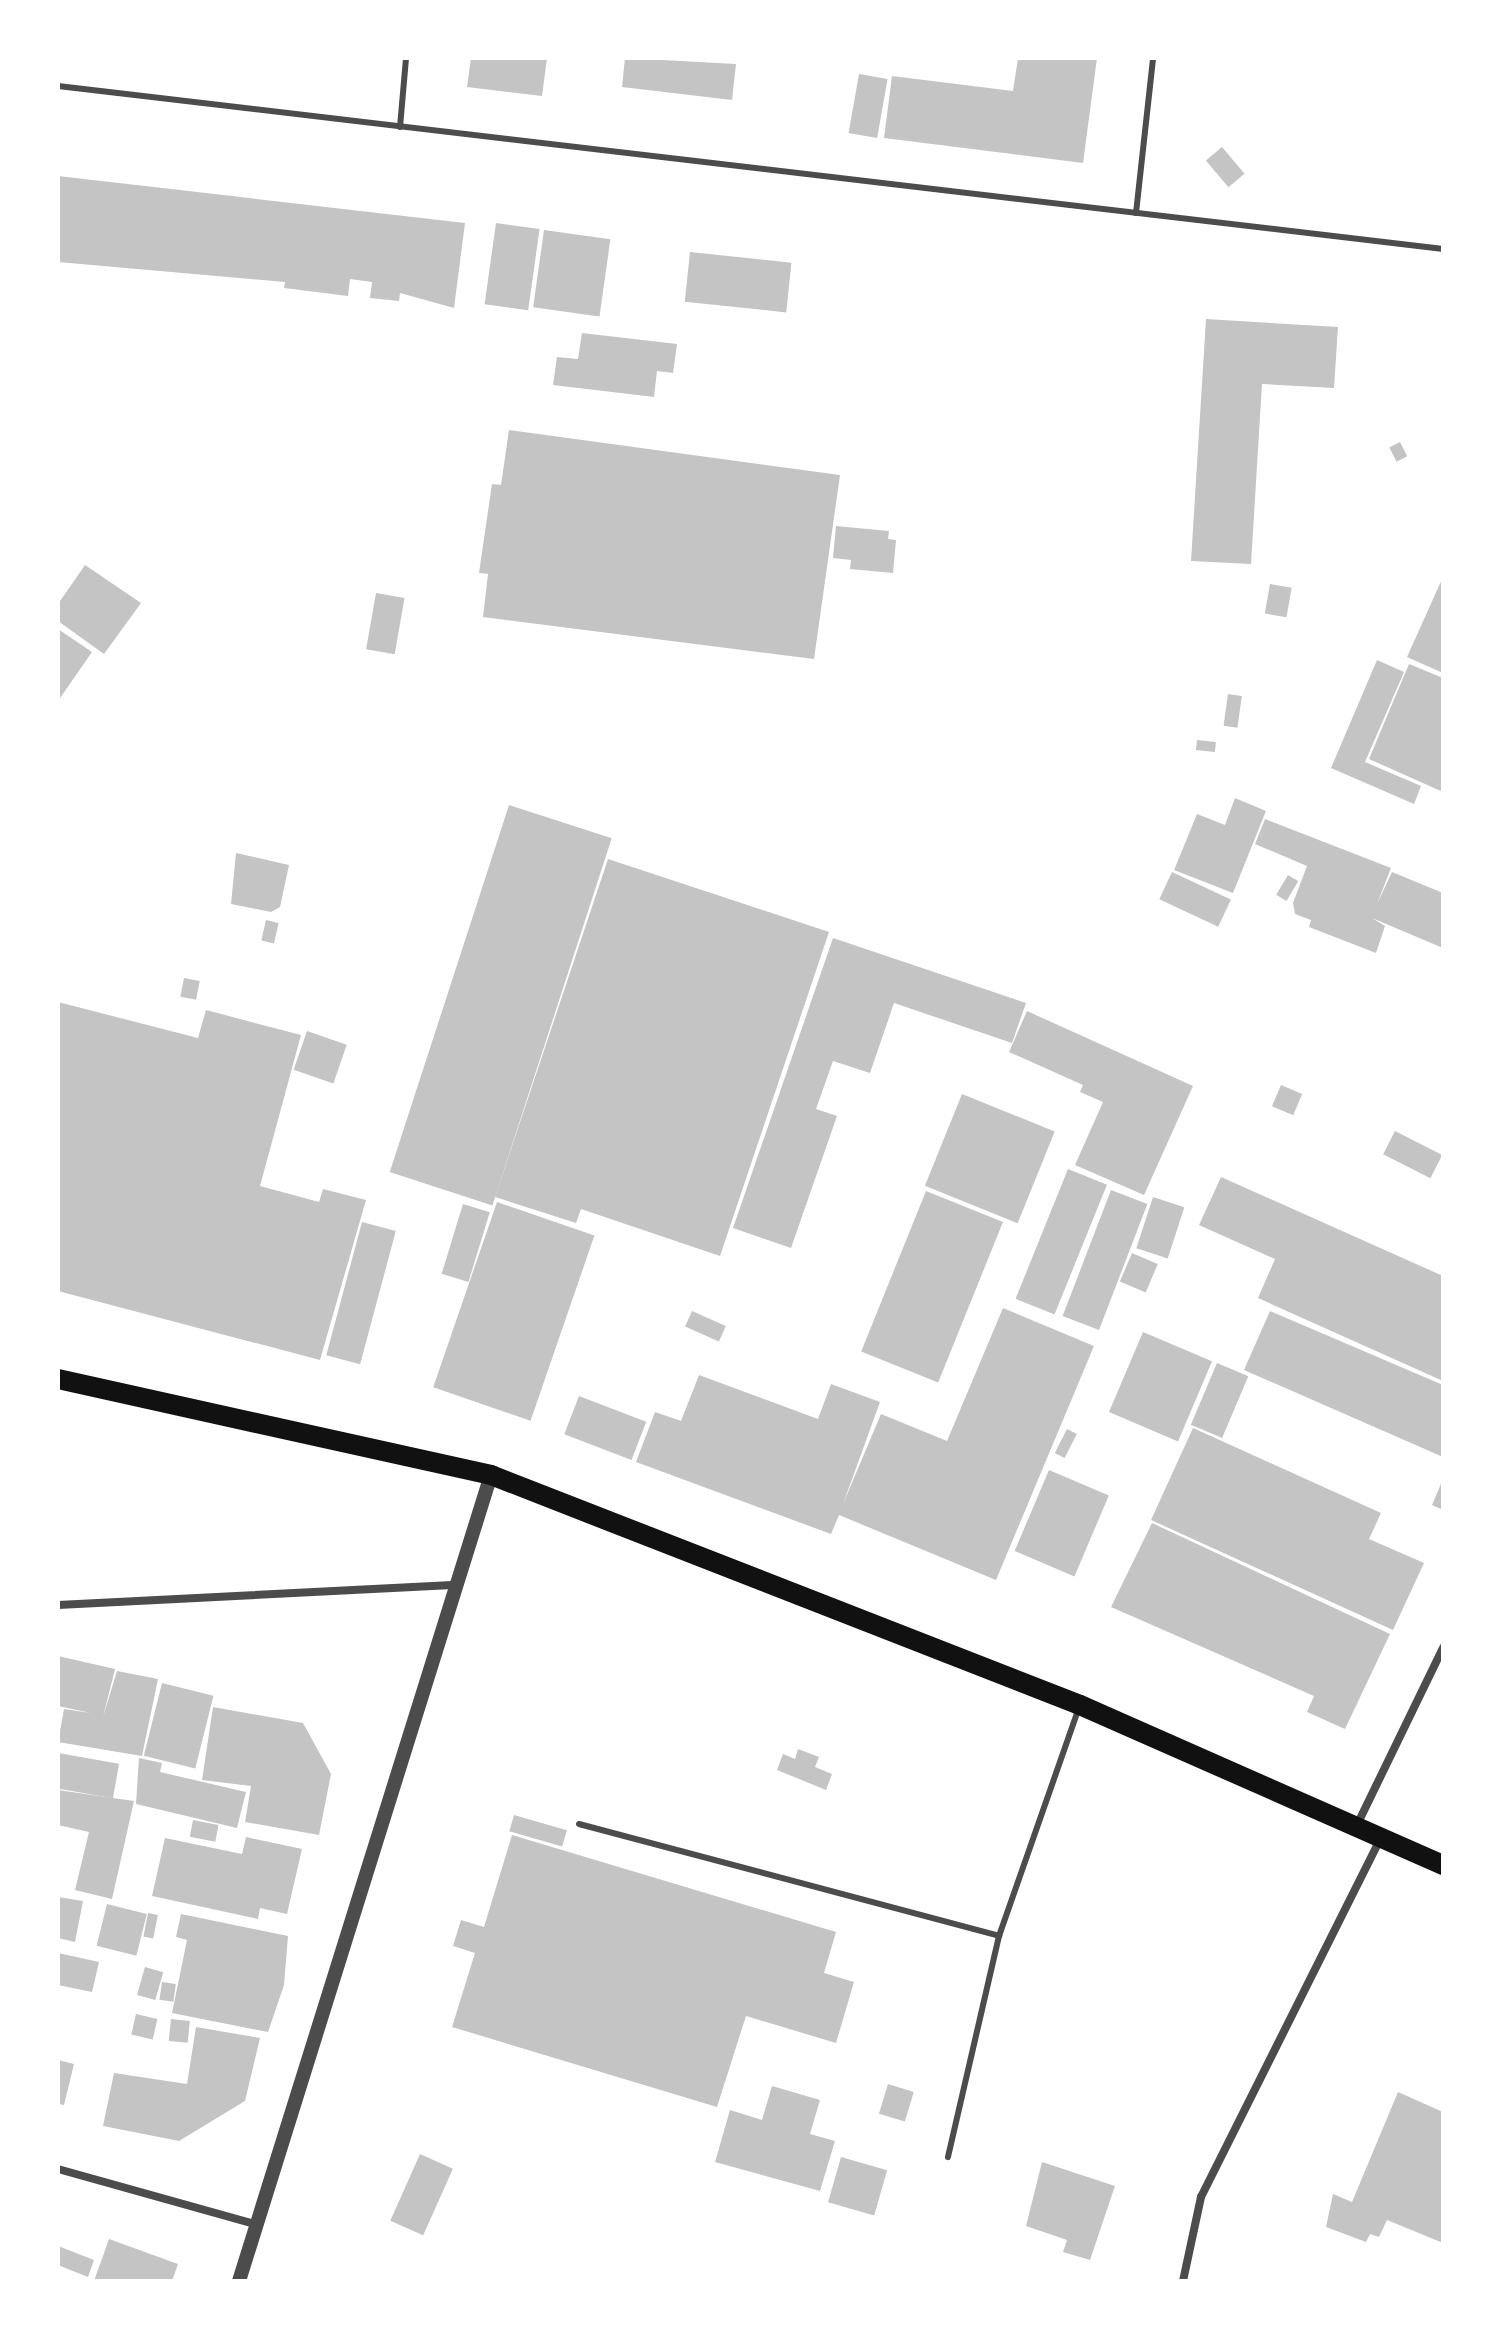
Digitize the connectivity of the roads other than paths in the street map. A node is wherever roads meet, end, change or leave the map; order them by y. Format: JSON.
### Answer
{"nodes":[{"id":1,"x":406,"y":58,"type":"edge"},
{"id":2,"x":1153,"y":58,"type":"edge"},
{"id":3,"x":58,"y":86,"type":"edge"},
{"id":4,"x":400,"y":127,"type":"junction"},
{"id":5,"x":1136,"y":213,"type":"junction"},
{"id":6,"x":1443,"y":249,"type":"edge"},
{"id":7,"x":58,"y":1379,"type":"edge"},
{"id":8,"x":491,"y":1475,"type":"junction"},
{"id":9,"x":457,"y":1585,"type":"junction"},
{"id":10,"x":58,"y":1605,"type":"edge"},
{"id":11,"x":1443,"y":1648,"type":"edge"},
{"id":12,"x":1080,"y":1705,"type":"junction"},
{"id":13,"x":579,"y":1824,"type":"dead end"},
{"id":14,"x":1357,"y":1825,"type":"junction"},
{"id":15,"x":1382,"y":1836,"type":"junction"},
{"id":16,"x":1443,"y":1865,"type":"edge"},
{"id":17,"x":999,"y":1936,"type":"junction"},
{"id":18,"x":948,"y":2157,"type":"dead end"},
{"id":19,"x":58,"y":2169,"type":"edge"},
{"id":20,"x":259,"y":2225,"type":"junction"},
{"id":21,"x":1181,"y":2280,"type":"edge"},
{"id":22,"x":239,"y":2281,"type":"edge"}],
"edges":[{"from":1,"to":4,"type":"lane"},
{"from":2,"to":5,"type":"lane"},
{"from":3,"to":4,"type":"lane"},
{"from":4,"to":5,"type":"lane"},
{"from":5,"to":6,"type":"lane"},
{"from":7,"to":8,"type":"main road"},
{"from":8,"to":9,"type":"street"},
{"from":8,"to":12,"type":"main road"},
{"from":9,"to":10,"type":"street"},
{"from":9,"to":20,"type":"street"},
{"from":11,"to":14,"type":"street"},
{"from":12,"to":14,"type":"main road"},
{"from":12,"to":17,"type":"lane"},
{"from":13,"to":17,"type":"lane"},
{"from":14,"to":15,"type":"main road"},
{"from":15,"to":16,"type":"main road"},
{"from":15,"to":21,"type":"street"},
{"from":17,"to":18,"type":"lane"},
{"from":19,"to":20,"type":"street"},
{"from":20,"to":22,"type":"street"}]}
